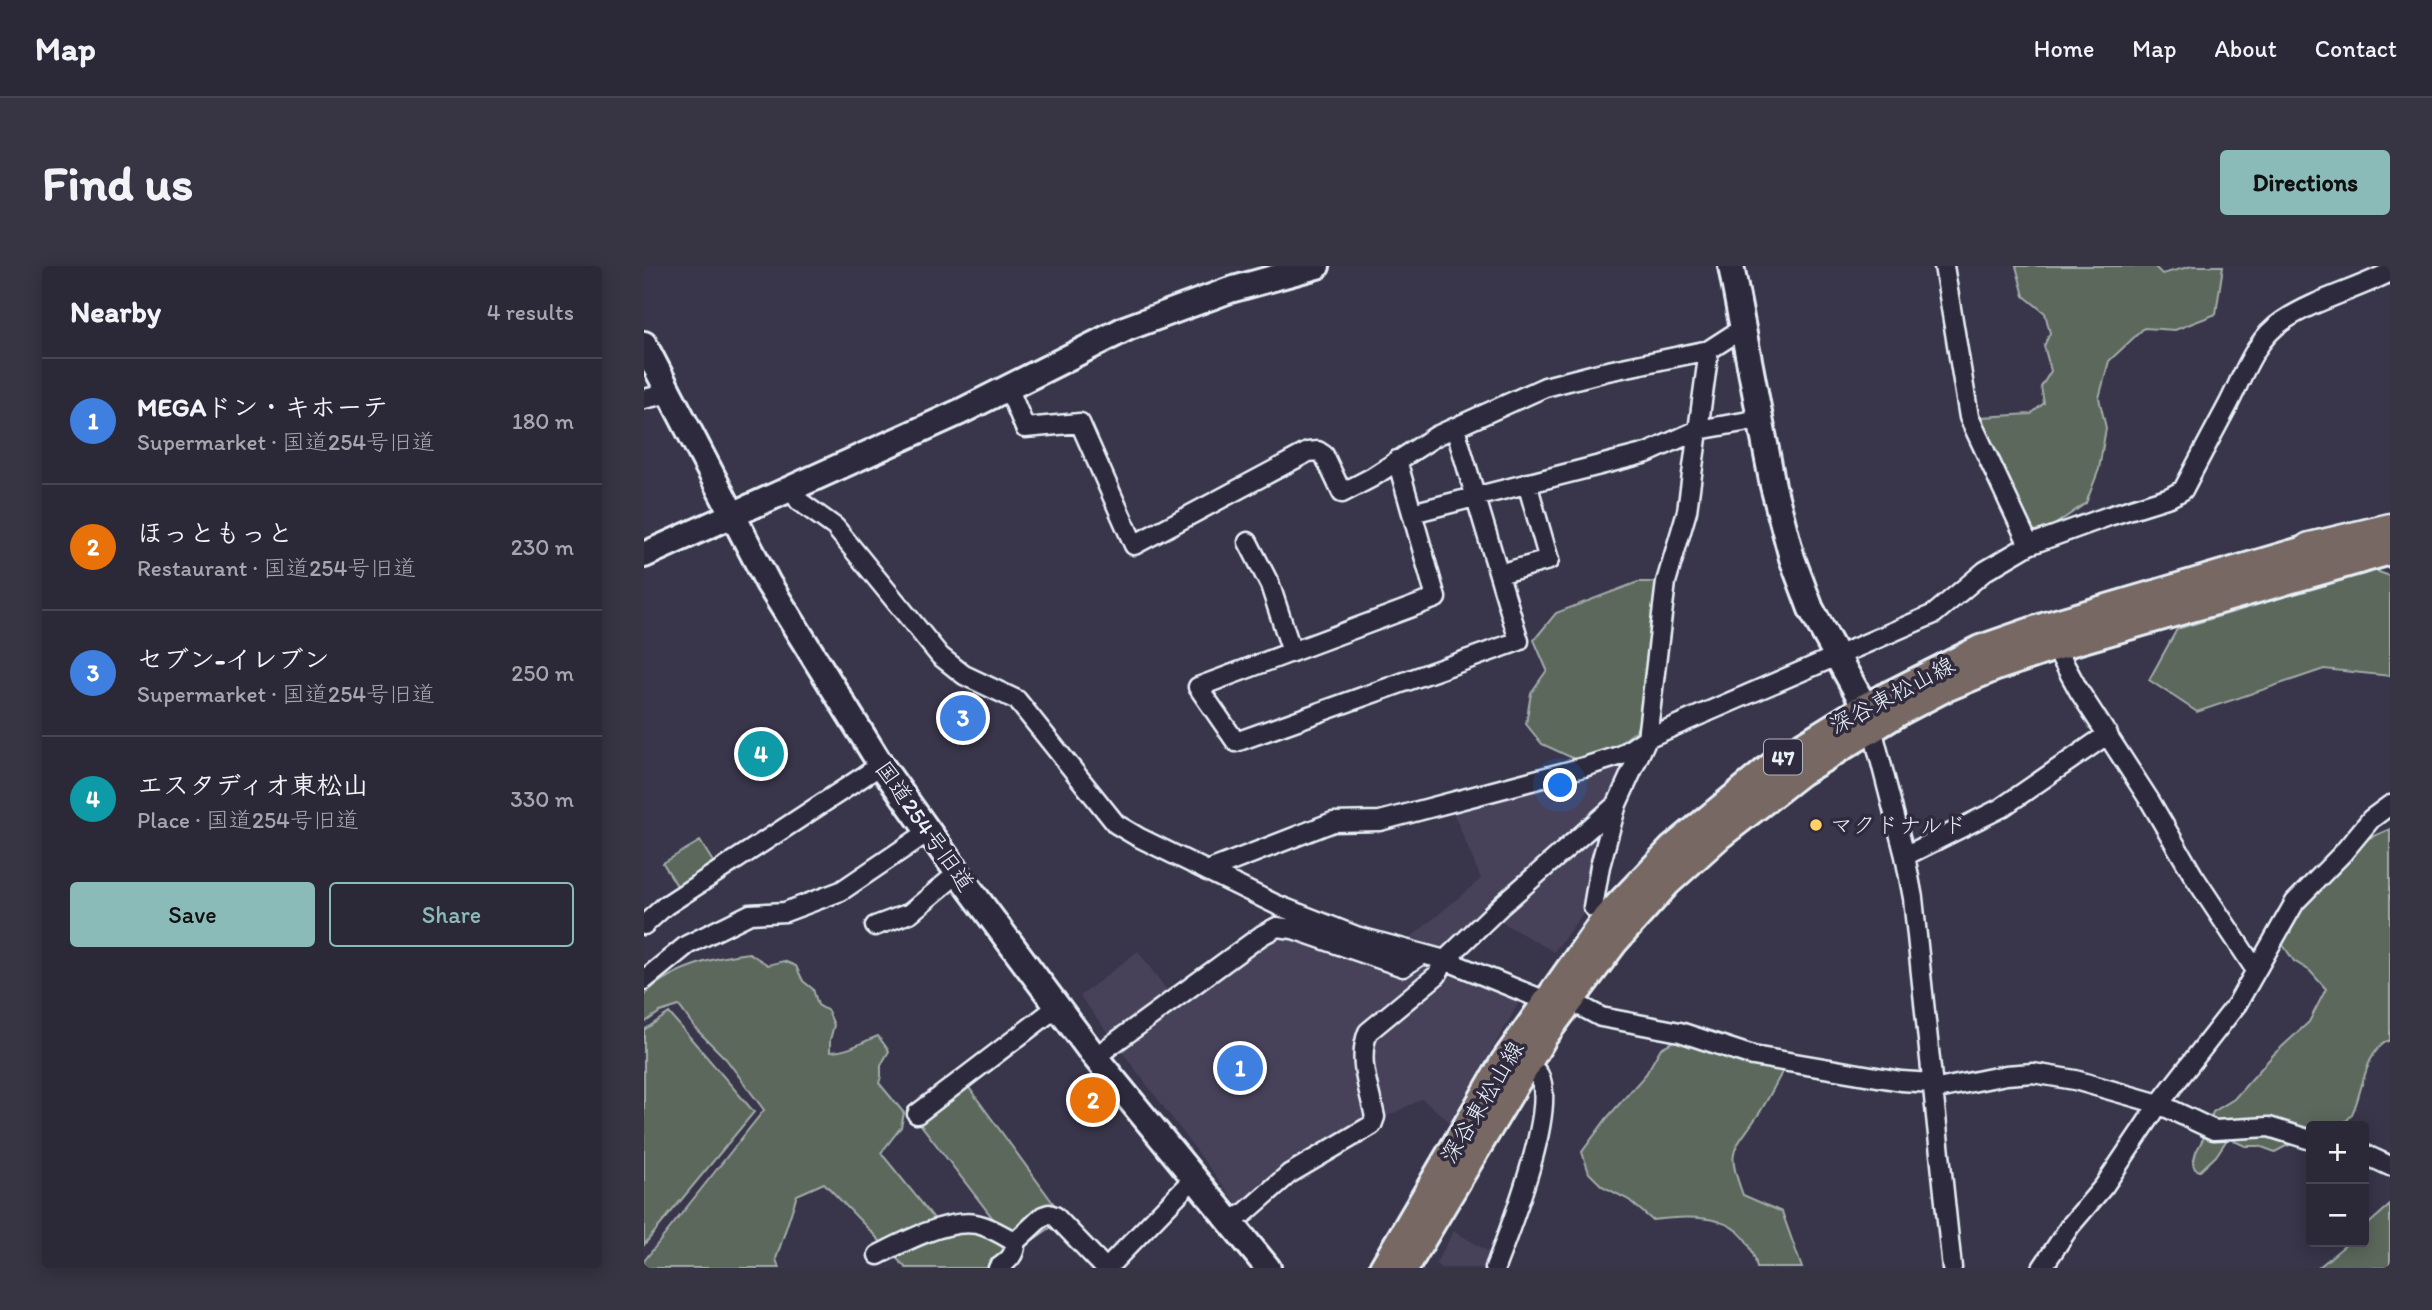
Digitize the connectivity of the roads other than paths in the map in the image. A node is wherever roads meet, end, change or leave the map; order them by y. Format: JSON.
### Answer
{"nodes":[{"id":1,"x":1317,"y":266,"type":"edge"},
{"id":2,"x":1731,"y":266,"type":"edge"},
{"id":3,"x":1944,"y":266,"type":"edge"},
{"id":4,"x":2385,"y":271,"type":"edge"},
{"id":5,"x":1743,"y":328,"type":"junction"},
{"id":6,"x":644,"y":344,"type":"edge"},
{"id":7,"x":1709,"y":350,"type":"junction"},
{"id":8,"x":1009,"y":387,"type":"junction"},
{"id":9,"x":670,"y":393,"type":"junction"},
{"id":10,"x":644,"y":399,"type":"edge"},
{"id":11,"x":1760,"y":419,"type":"junction"},
{"id":12,"x":1455,"y":428,"type":"junction"},
{"id":13,"x":1698,"y":430,"type":"junction"},
{"id":14,"x":1397,"y":460,"type":"junction"},
{"id":15,"x":1527,"y":483,"type":"junction"},
{"id":16,"x":791,"y":488,"type":"junction"},
{"id":17,"x":1476,"y":496,"type":"junction"},
{"id":18,"x":1412,"y":513,"type":"junction"},
{"id":19,"x":732,"y":514,"type":"junction"},
{"id":20,"x":2390,"y":522,"type":"edge"},
{"id":21,"x":2390,"y":530,"type":"edge"},
{"id":22,"x":1248,"y":542,"type":"dead end"},
{"id":23,"x":2029,"y":545,"type":"junction"},
{"id":24,"x":2310,"y":549,"type":"junction"},
{"id":25,"x":2390,"y":551,"type":"edge"},
{"id":26,"x":644,"y":555,"type":"edge"},
{"id":27,"x":1499,"y":574,"type":"junction"},
{"id":28,"x":2055,"y":647,"type":"junction"},
{"id":29,"x":1292,"y":652,"type":"junction"},
{"id":30,"x":1836,"y":656,"type":"junction"},
{"id":31,"x":1869,"y":717,"type":"junction"},
{"id":32,"x":2108,"y":734,"type":"junction"},
{"id":33,"x":1647,"y":738,"type":"junction"},
{"id":34,"x":881,"y":765,"type":"junction"},
{"id":35,"x":1617,"y":804,"type":"junction"},
{"id":36,"x":2390,"y":805,"type":"edge"},
{"id":37,"x":928,"y":832,"type":"junction"},
{"id":38,"x":1905,"y":856,"type":"junction"},
{"id":39,"x":1207,"y":871,"type":"junction"},
{"id":40,"x":958,"y":873,"type":"junction"},
{"id":41,"x":1593,"y":907,"type":"dead end"},
{"id":42,"x":644,"y":925,"type":"edge"},
{"id":43,"x":875,"y":926,"type":"dead end"},
{"id":44,"x":1421,"y":955,"type":"junction"},
{"id":45,"x":1445,"y":960,"type":"junction"},
{"id":46,"x":2255,"y":970,"type":"junction"},
{"id":47,"x":644,"y":980,"type":"edge"},
{"id":48,"x":1557,"y":1000,"type":"junction"},
{"id":49,"x":1057,"y":1007,"type":"junction"},
{"id":50,"x":1095,"y":1058,"type":"junction"},
{"id":51,"x":1527,"y":1063,"type":"junction"},
{"id":52,"x":1933,"y":1087,"type":"junction"},
{"id":53,"x":2160,"y":1104,"type":"junction"},
{"id":54,"x":916,"y":1114,"type":"dead end"},
{"id":55,"x":2306,"y":1139,"type":"edge"},
{"id":56,"x":2369,"y":1156,"type":"edge"},
{"id":57,"x":2390,"y":1166,"type":"edge"},
{"id":58,"x":1193,"y":1179,"type":"junction"},
{"id":59,"x":1229,"y":1222,"type":"junction"},
{"id":60,"x":1015,"y":1242,"type":"junction"},
{"id":61,"x":878,"y":1255,"type":"dead end"},
{"id":62,"x":998,"y":1268,"type":"edge"},
{"id":63,"x":1268,"y":1268,"type":"edge"},
{"id":64,"x":1383,"y":1268,"type":"edge"},
{"id":65,"x":1405,"y":1268,"type":"edge"},
{"id":66,"x":1495,"y":1268,"type":"edge"},
{"id":67,"x":1952,"y":1268,"type":"edge"},
{"id":68,"x":2042,"y":1268,"type":"edge"}],
"edges":[{"from":1,"to":8,"type":"street"},
{"from":2,"to":5,"type":"street"},
{"from":3,"to":23,"type":"street"},
{"from":4,"to":23,"type":"street"},
{"from":5,"to":7,"type":"street"},
{"from":5,"to":11,"type":"street"},
{"from":6,"to":9,"type":"street","name":"国道254号旧道"},
{"from":7,"to":12,"type":"street"},
{"from":7,"to":13,"type":"street"},
{"from":8,"to":14,"type":"street"},
{"from":8,"to":16,"type":"street"},
{"from":9,"to":10,"type":"street"},
{"from":9,"to":19,"type":"street","name":"国道254号旧道"},
{"from":11,"to":13,"type":"street"},
{"from":11,"to":30,"type":"street"},
{"from":12,"to":14,"type":"street"},
{"from":12,"to":17,"type":"street"},
{"from":13,"to":15,"type":"street"},
{"from":13,"to":33,"type":"street"},
{"from":14,"to":18,"type":"street"},
{"from":15,"to":17,"type":"street"},
{"from":15,"to":27,"type":"street"},
{"from":16,"to":19,"type":"street"},
{"from":16,"to":39,"type":"street"},
{"from":17,"to":18,"type":"street"},
{"from":17,"to":27,"type":"street"},
{"from":18,"to":29,"type":"street"},
{"from":19,"to":26,"type":"street"},
{"from":19,"to":34,"type":"street","name":"国道254号旧道"},
{"from":20,"to":24,"type":"main road","name":"深谷東松山線","number":"47"},
{"from":21,"to":24,"type":"highway"},
{"from":22,"to":29,"type":"street"},
{"from":23,"to":30,"type":"street"},
{"from":24,"to":31,"type":"main road","name":"深谷東松山線","number":"47"},
{"from":25,"to":28,"type":"main road","name":"深谷東松山線","number":"47"},
{"from":27,"to":29,"type":"street"},
{"from":28,"to":31,"type":"main road","name":"深谷東松山線","number":"47"},
{"from":28,"to":32,"type":"street"},
{"from":30,"to":31,"type":"street"},
{"from":30,"to":33,"type":"street"},
{"from":31,"to":38,"type":"street"},
{"from":31,"to":48,"type":"main road","name":"深谷東松山線","number":"47"},
{"from":32,"to":38,"type":"street"},
{"from":32,"to":46,"type":"street"},
{"from":33,"to":35,"type":"street"},
{"from":33,"to":39,"type":"street"},
{"from":34,"to":37,"type":"street","name":"国道254号旧道"},
{"from":34,"to":42,"type":"street"},
{"from":35,"to":41,"type":"street"},
{"from":35,"to":45,"type":"street"},
{"from":36,"to":46,"type":"street"},
{"from":37,"to":40,"type":"street","name":"国道254号旧道"},
{"from":37,"to":47,"type":"street"},
{"from":38,"to":52,"type":"street"},
{"from":39,"to":44,"type":"street"},
{"from":40,"to":43,"type":"street"},
{"from":40,"to":49,"type":"street","name":"国道254号旧道"},
{"from":44,"to":45,"type":"street"},
{"from":44,"to":50,"type":"street"},
{"from":45,"to":48,"type":"street"},
{"from":45,"to":59,"type":"street"},
{"from":46,"to":53,"type":"street"},
{"from":48,"to":51,"type":"main road","name":"深谷東松山線","number":"47"},
{"from":48,"to":52,"type":"street"},
{"from":48,"to":64,"type":"main road","name":"深谷東松山線","number":"47"},
{"from":49,"to":50,"type":"street","name":"国道254号旧道"},
{"from":49,"to":54,"type":"street"},
{"from":50,"to":58,"type":"street","name":"国道254号旧道"},
{"from":51,"to":65,"type":"main road","name":"深谷東松山線","number":"47"},
{"from":51,"to":66,"type":"street"},
{"from":52,"to":53,"type":"street"},
{"from":52,"to":67,"type":"street"},
{"from":53,"to":55,"type":"street"},
{"from":53,"to":68,"type":"street"},
{"from":56,"to":57,"type":"street"},
{"from":58,"to":59,"type":"street","name":"国道254号旧道"},
{"from":58,"to":60,"type":"street"},
{"from":59,"to":63,"type":"street","name":"国道254号旧道"},
{"from":60,"to":61,"type":"street"},
{"from":60,"to":62,"type":"street"}]}
